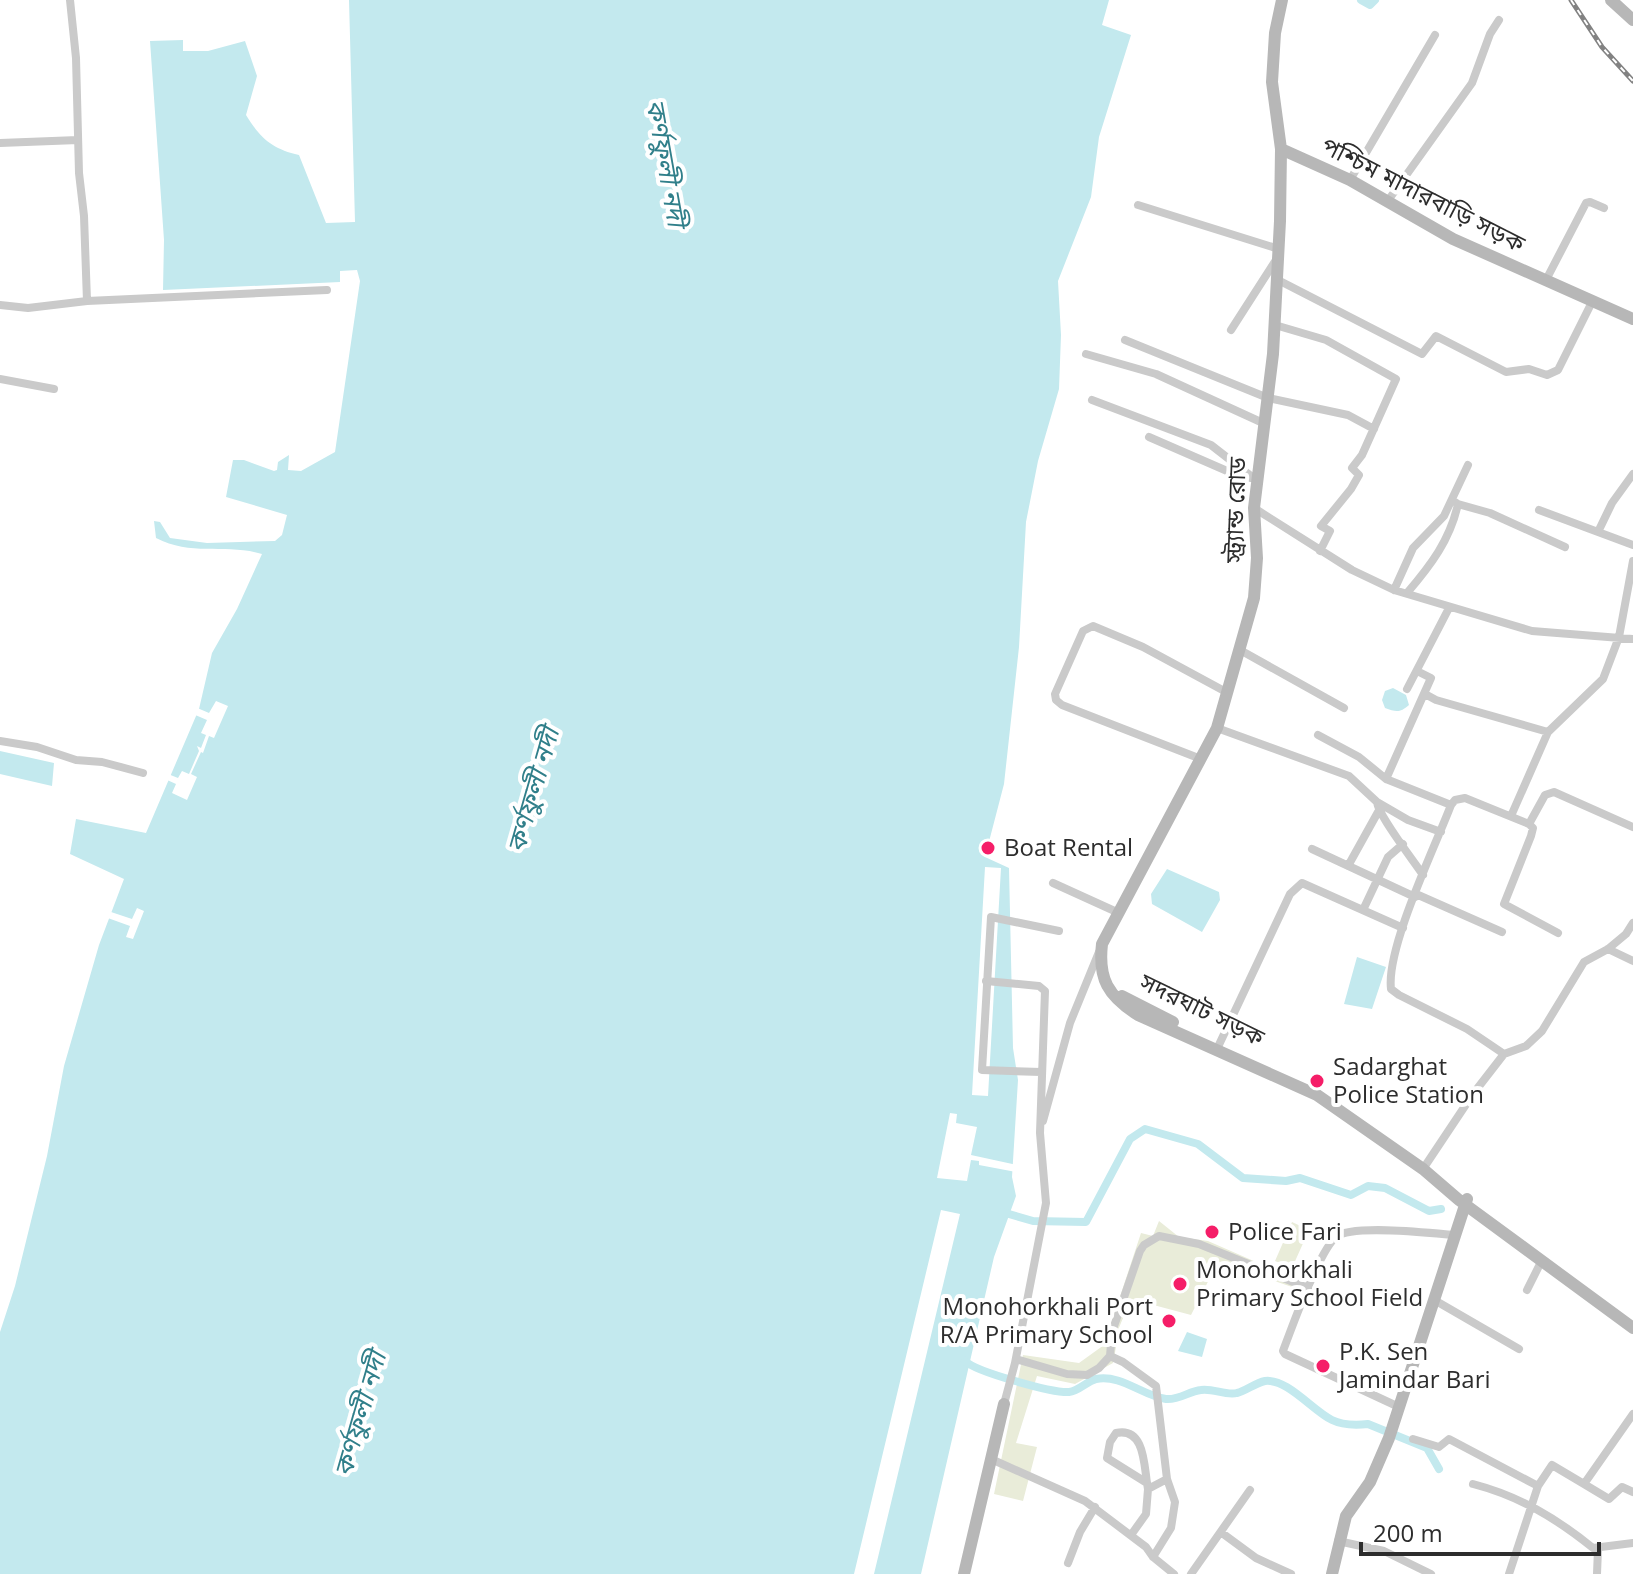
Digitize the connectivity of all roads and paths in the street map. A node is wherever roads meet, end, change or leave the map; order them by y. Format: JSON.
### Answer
{"nodes":[{"id":1,"x":70,"y":0,"type":"edge"},
{"id":2,"x":1282,"y":0,"type":"edge"},
{"id":3,"x":1611,"y":0,"type":"edge"},
{"id":4,"x":1499,"y":20,"type":"dead end"},
{"id":5,"x":1633,"y":20,"type":"edge"},
{"id":6,"x":1435,"y":35,"type":"dead end"},
{"id":7,"x":78,"y":140,"type":"junction"},
{"id":8,"x":0,"y":143,"type":"edge"},
{"id":9,"x":1281,"y":149,"type":"junction"},
{"id":10,"x":1350,"y":180,"type":"junction"},
{"id":11,"x":1387,"y":202,"type":"junction"},
{"id":12,"x":1138,"y":205,"type":"dead end"},
{"id":13,"x":1604,"y":208,"type":"dead end"},
{"id":14,"x":1279,"y":253,"type":"junction"},
{"id":15,"x":1278,"y":280,"type":"junction"},
{"id":16,"x":1546,"y":280,"type":"junction"},
{"id":17,"x":327,"y":290,"type":"dead end"},
{"id":18,"x":1593,"y":300,"type":"junction"},
{"id":19,"x":87,"y":301,"type":"junction"},
{"id":20,"x":0,"y":305,"type":"edge"},
{"id":21,"x":1633,"y":319,"type":"edge"},
{"id":22,"x":1275,"y":325,"type":"junction"},
{"id":23,"x":1231,"y":330,"type":"dead end"},
{"id":24,"x":1125,"y":340,"type":"dead end"},
{"id":25,"x":1086,"y":354,"type":"dead end"},
{"id":26,"x":0,"y":379,"type":"edge"},
{"id":27,"x":54,"y":389,"type":"dead end"},
{"id":28,"x":1268,"y":398,"type":"junction"},
{"id":29,"x":1092,"y":400,"type":"dead end"},
{"id":30,"x":1263,"y":423,"type":"junction"},
{"id":31,"x":1374,"y":429,"type":"junction"},
{"id":32,"x":1149,"y":437,"type":"dead end"},
{"id":33,"x":1468,"y":465,"type":"dead end"},
{"id":34,"x":1633,"y":474,"type":"edge"},
{"id":35,"x":1256,"y":480,"type":"junction"},
{"id":36,"x":1455,"y":502,"type":"junction"},
{"id":37,"x":1254,"y":508,"type":"junction"},
{"id":38,"x":1539,"y":510,"type":"dead end"},
{"id":39,"x":1598,"y":532,"type":"junction"},
{"id":40,"x":1633,"y":545,"type":"edge"},
{"id":41,"x":1565,"y":547,"type":"dead end"},
{"id":42,"x":1320,"y":551,"type":"junction"},
{"id":43,"x":1633,"y":561,"type":"edge"},
{"id":44,"x":1394,"y":590,"type":"junction"},
{"id":45,"x":1407,"y":593,"type":"junction"},
{"id":46,"x":1449,"y":608,"type":"junction"},
{"id":47,"x":1619,"y":637,"type":"junction"},
{"id":48,"x":1633,"y":639,"type":"edge"},
{"id":49,"x":1240,"y":650,"type":"junction"},
{"id":50,"x":1417,"y":671,"type":"junction"},
{"id":51,"x":1407,"y":689,"type":"dead end"},
{"id":52,"x":1228,"y":693,"type":"junction"},
{"id":53,"x":1425,"y":694,"type":"junction"},
{"id":54,"x":1344,"y":708,"type":"dead end"},
{"id":55,"x":1217,"y":728,"type":"junction"},
{"id":56,"x":1548,"y":732,"type":"junction"},
{"id":57,"x":1318,"y":735,"type":"dead end"},
{"id":58,"x":0,"y":741,"type":"edge"},
{"id":59,"x":1201,"y":759,"type":"junction"},
{"id":60,"x":143,"y":773,"type":"dead end"},
{"id":61,"x":1386,"y":779,"type":"junction"},
{"id":62,"x":1377,"y":802,"type":"junction"},
{"id":63,"x":1451,"y":805,"type":"junction"},
{"id":64,"x":1378,"y":812,"type":"junction"},
{"id":65,"x":1511,"y":816,"type":"junction"},
{"id":66,"x":1529,"y":824,"type":"junction"},
{"id":67,"x":1633,"y":827,"type":"edge"},
{"id":68,"x":1441,"y":832,"type":"junction"},
{"id":69,"x":1403,"y":844,"type":"junction"},
{"id":70,"x":1312,"y":849,"type":"dead end"},
{"id":71,"x":1348,"y":866,"type":"junction"},
{"id":72,"x":1423,"y":875,"type":"junction"},
{"id":73,"x":1376,"y":879,"type":"junction"},
{"id":74,"x":1053,"y":883,"type":"dead end"},
{"id":75,"x":1416,"y":896,"type":"junction"},
{"id":76,"x":1363,"y":910,"type":"junction"},
{"id":77,"x":1119,"y":913,"type":"junction"},
{"id":78,"x":1633,"y":923,"type":"edge"},
{"id":79,"x":1403,"y":928,"type":"junction"},
{"id":80,"x":1059,"y":931,"type":"dead end"},
{"id":81,"x":1502,"y":932,"type":"dead end"},
{"id":82,"x":1558,"y":933,"type":"dead end"},
{"id":83,"x":1102,"y":944,"type":"junction"},
{"id":84,"x":1608,"y":949,"type":"junction"},
{"id":85,"x":1633,"y":961,"type":"edge"},
{"id":86,"x":986,"y":981,"type":"junction"},
{"id":87,"x":1218,"y":1046,"type":"junction"},
{"id":88,"x":1504,"y":1054,"type":"junction"},
{"id":89,"x":1041,"y":1072,"type":"junction"},
{"id":90,"x":1040,"y":1133,"type":"junction"},
{"id":91,"x":1426,"y":1166,"type":"junction"},
{"id":92,"x":1466,"y":1201,"type":"junction"},
{"id":93,"x":1454,"y":1235,"type":"junction"},
{"id":94,"x":1542,"y":1260,"type":"junction"},
{"id":95,"x":1308,"y":1288,"type":"junction"},
{"id":96,"x":1527,"y":1290,"type":"dead end"},
{"id":97,"x":1436,"y":1301,"type":"junction"},
{"id":98,"x":1633,"y":1325,"type":"edge"},
{"id":99,"x":1519,"y":1349,"type":"dead end"},
{"id":100,"x":1110,"y":1356,"type":"junction"},
{"id":101,"x":1016,"y":1361,"type":"junction"},
{"id":102,"x":1004,"y":1404,"type":"joint"},
{"id":103,"x":1399,"y":1407,"type":"junction"},
{"id":104,"x":1633,"y":1414,"type":"edge"},
{"id":105,"x":1413,"y":1439,"type":"dead end"},
{"id":106,"x":991,"y":1459,"type":"junction"},
{"id":107,"x":1167,"y":1479,"type":"junction"},
{"id":108,"x":1473,"y":1484,"type":"dead end"},
{"id":109,"x":1584,"y":1484,"type":"junction"},
{"id":110,"x":1148,"y":1486,"type":"junction"},
{"id":111,"x":1538,"y":1486,"type":"junction"},
{"id":112,"x":1250,"y":1490,"type":"dead end"},
{"id":113,"x":1633,"y":1492,"type":"edge"},
{"id":114,"x":1531,"y":1505,"type":"junction"},
{"id":115,"x":1095,"y":1507,"type":"junction"},
{"id":116,"x":1222,"y":1533,"type":"junction"},
{"id":117,"x":1131,"y":1535,"type":"junction"},
{"id":118,"x":1338,"y":1541,"type":"junction"},
{"id":119,"x":1633,"y":1543,"type":"edge"},
{"id":120,"x":1598,"y":1549,"type":"junction"},
{"id":121,"x":1153,"y":1557,"type":"junction"},
{"id":122,"x":1068,"y":1563,"type":"dead end"},
{"id":123,"x":964,"y":1574,"type":"edge"},
{"id":124,"x":1174,"y":1574,"type":"edge"},
{"id":125,"x":1191,"y":1574,"type":"edge"},
{"id":126,"x":1291,"y":1574,"type":"edge"},
{"id":127,"x":1332,"y":1574,"type":"edge"},
{"id":128,"x":1431,"y":1574,"type":"edge"},
{"id":129,"x":1509,"y":1574,"type":"edge"},
{"id":130,"x":1597,"y":1574,"type":"edge"}],
"edges":[{"from":1,"to":7,"type":"street"},
{"from":2,"to":9,"type":"main road","name":"স্ট্র্যান্ড রোড"},
{"from":3,"to":5,"type":"main road"},
{"from":4,"to":11,"type":"street"},
{"from":6,"to":10,"type":"street"},
{"from":7,"to":8,"type":"street"},
{"from":7,"to":19,"type":"street"},
{"from":9,"to":10,"type":"main road","name":"পশ্চিম মাদারবাড়ি সড়ক"},
{"from":9,"to":14,"type":"main road","name":"স্ট্র্যান্ড রোড"},
{"from":10,"to":11,"type":"main road","name":"পশ্চিম মাদারবাড়ি সড়ক"},
{"from":11,"to":16,"type":"main road","name":"পশ্চিম মাদারবাড়ি সড়ক"},
{"from":12,"to":14,"type":"street"},
{"from":13,"to":16,"type":"street"},
{"from":14,"to":15,"type":"main road","name":"স্ট্র্যান্ড রোড"},
{"from":14,"to":23,"type":"street"},
{"from":15,"to":18,"type":"street"},
{"from":15,"to":22,"type":"main road","name":"স্ট্র্যান্ড রোড"},
{"from":16,"to":18,"type":"main road","name":"পশ্চিম মাদারবাড়ি সড়ক"},
{"from":17,"to":19,"type":"street"},
{"from":18,"to":21,"type":"main road","name":"পশ্চিম মাদারবাড়ি সড়ক"},
{"from":19,"to":20,"type":"street"},
{"from":22,"to":28,"type":"main road","name":"স্ট্র্যান্ড রোড"},
{"from":22,"to":31,"type":"street"},
{"from":24,"to":28,"type":"street"},
{"from":25,"to":30,"type":"street"},
{"from":26,"to":27,"type":"street"},
{"from":28,"to":30,"type":"main road","name":"স্ট্র্যান্ড রোড"},
{"from":28,"to":31,"type":"street"},
{"from":29,"to":35,"type":"street"},
{"from":30,"to":35,"type":"main road","name":"স্ট্র্যান্ড রোড"},
{"from":31,"to":42,"type":"street"},
{"from":32,"to":35,"type":"street"},
{"from":33,"to":36,"type":"street"},
{"from":34,"to":39,"type":"street"},
{"from":35,"to":37,"type":"main road","name":"স্ট্র্যান্ড রোড"},
{"from":36,"to":41,"type":"street"},
{"from":36,"to":44,"type":"street"},
{"from":36,"to":45,"type":"street"},
{"from":37,"to":42,"type":"street"},
{"from":37,"to":49,"type":"main road","name":"স্ট্র্যান্ড রোড"},
{"from":38,"to":39,"type":"street"},
{"from":39,"to":40,"type":"street"},
{"from":42,"to":44,"type":"street"},
{"from":43,"to":47,"type":"street"},
{"from":44,"to":45,"type":"street"},
{"from":45,"to":46,"type":"street"},
{"from":46,"to":47,"type":"street"},
{"from":46,"to":50,"type":"street"},
{"from":47,"to":48,"type":"street"},
{"from":47,"to":56,"type":"street"},
{"from":49,"to":52,"type":"main road","name":"স্ট্র্যান্ড রোড"},
{"from":49,"to":54,"type":"street"},
{"from":50,"to":51,"type":"street"},
{"from":50,"to":53,"type":"street"},
{"from":52,"to":55,"type":"main road","name":"স্ট্র্যান্ড রোড"},
{"from":52,"to":59,"type":"street"},
{"from":53,"to":56,"type":"street"},
{"from":53,"to":61,"type":"street"},
{"from":55,"to":59,"type":"main road","name":"স্ট্র্যান্ড রোড"},
{"from":55,"to":62,"type":"street"},
{"from":56,"to":65,"type":"street"},
{"from":57,"to":61,"type":"street"},
{"from":58,"to":60,"type":"street"},
{"from":59,"to":77,"type":"main road","name":"স্ট্র্যান্ড রোড"},
{"from":61,"to":63,"type":"street"},
{"from":62,"to":64,"type":"street"},
{"from":62,"to":68,"type":"street"},
{"from":63,"to":65,"type":"street"},
{"from":63,"to":68,"type":"street"},
{"from":64,"to":69,"type":"street"},
{"from":64,"to":71,"type":"street"},
{"from":65,"to":66,"type":"street"},
{"from":66,"to":67,"type":"street"},
{"from":66,"to":82,"type":"street"},
{"from":68,"to":72,"type":"street"},
{"from":69,"to":72,"type":"street"},
{"from":69,"to":73,"type":"street"},
{"from":70,"to":71,"type":"street"},
{"from":71,"to":73,"type":"street"},
{"from":72,"to":75,"type":"street"},
{"from":73,"to":75,"type":"street"},
{"from":73,"to":76,"type":"street"},
{"from":74,"to":77,"type":"street"},
{"from":75,"to":79,"type":"street"},
{"from":75,"to":81,"type":"street"},
{"from":76,"to":79,"type":"street"},
{"from":76,"to":87,"type":"street"},
{"from":77,"to":83,"type":"main road","name":"স্ট্র্যান্ড রোড"},
{"from":78,"to":84,"type":"street"},
{"from":79,"to":88,"type":"street"},
{"from":80,"to":86,"type":"street"},
{"from":83,"to":87,"type":"main road","name":"সদরঘাট সড়ক"},
{"from":83,"to":90,"type":"street"},
{"from":84,"to":85,"type":"street"},
{"from":84,"to":88,"type":"street"},
{"from":86,"to":89,"type":"street"},
{"from":86,"to":89,"type":"street"},
{"from":87,"to":91,"type":"main road","name":"সদরঘাট সড়ক"},
{"from":88,"to":91,"type":"street"},
{"from":89,"to":90,"type":"street"},
{"from":90,"to":101,"type":"street"},
{"from":91,"to":92,"type":"main road","name":"সদরঘাট সড়ক"},
{"from":92,"to":93,"type":"main road"},
{"from":92,"to":94,"type":"main road","name":"সদরঘাট সড়ক"},
{"from":92,"to":98,"type":"main road","name":"সদরঘাট সড়ক"},
{"from":93,"to":95,"type":"street"},
{"from":93,"to":97,"type":"main road"},
{"from":94,"to":96,"type":"street"},
{"from":94,"to":98,"type":"main road","name":"সদরঘাট সড়ক"},
{"from":95,"to":100,"type":"street"},
{"from":95,"to":103,"type":"street"},
{"from":97,"to":99,"type":"street"},
{"from":97,"to":103,"type":"main road"},
{"from":100,"to":101,"type":"street"},
{"from":100,"to":107,"type":"street"},
{"from":101,"to":102,"type":"street"},
{"from":102,"to":106,"type":"main road"},
{"from":103,"to":118,"type":"main road"},
{"from":104,"to":109,"type":"street"},
{"from":105,"to":111,"type":"street"},
{"from":106,"to":115,"type":"street"},
{"from":106,"to":123,"type":"main road"},
{"from":107,"to":110,"type":"street"},
{"from":107,"to":121,"type":"street"},
{"from":108,"to":114,"type":"street"},
{"from":109,"to":111,"type":"street"},
{"from":109,"to":113,"type":"street"},
{"from":110,"to":110,"type":"street"},
{"from":110,"to":117,"type":"street"},
{"from":111,"to":114,"type":"street"},
{"from":112,"to":116,"type":"street"},
{"from":114,"to":120,"type":"street"},
{"from":114,"to":129,"type":"street"},
{"from":115,"to":117,"type":"street"},
{"from":115,"to":122,"type":"street"},
{"from":116,"to":125,"type":"street"},
{"from":116,"to":126,"type":"street"},
{"from":117,"to":121,"type":"street"},
{"from":118,"to":127,"type":"main road"},
{"from":118,"to":128,"type":"street"},
{"from":119,"to":120,"type":"street"},
{"from":120,"to":130,"type":"street"},
{"from":121,"to":124,"type":"street"}]}
